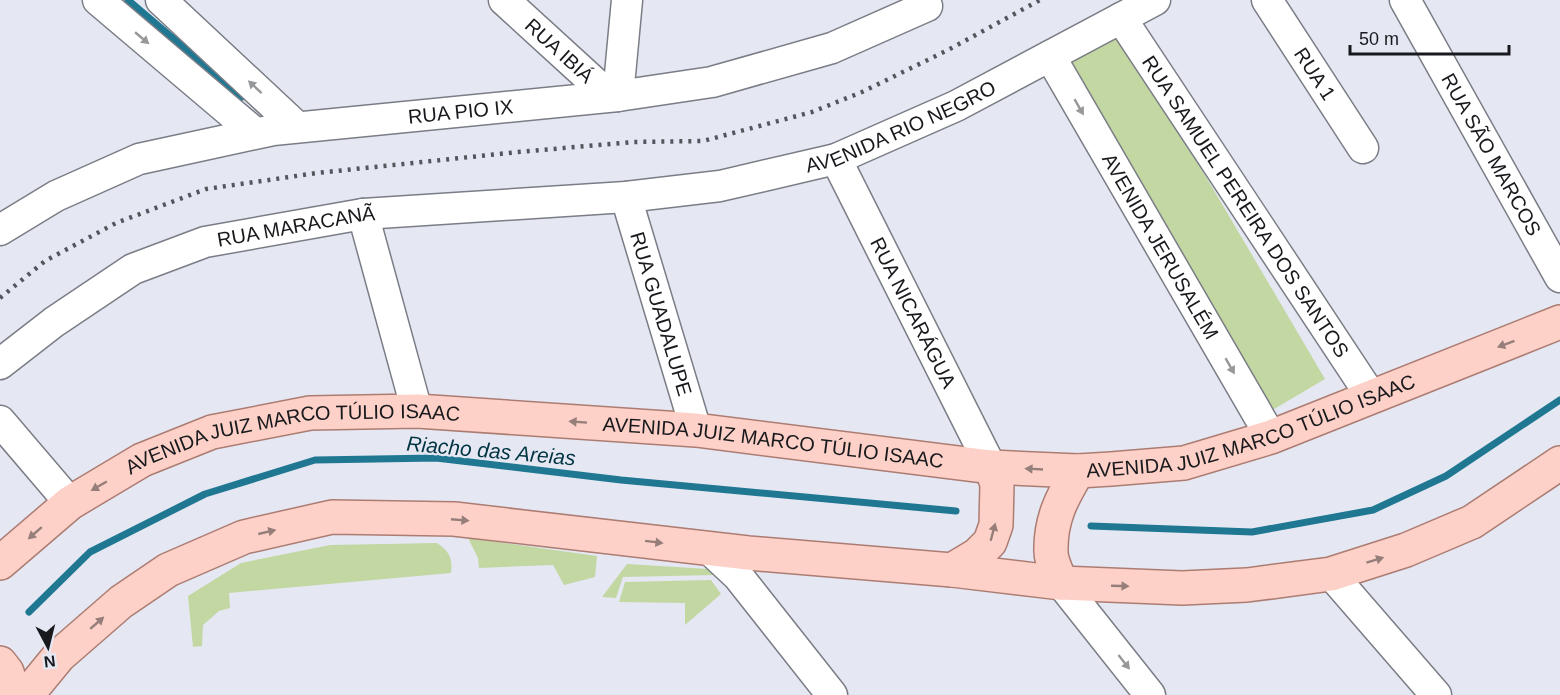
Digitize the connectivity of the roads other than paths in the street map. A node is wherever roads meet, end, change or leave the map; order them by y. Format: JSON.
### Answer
{"nodes":[{"id":1,"x":98,"y":0,"type":"edge"},
{"id":2,"x":504,"y":0,"type":"edge"},
{"id":3,"x":627,"y":0,"type":"edge"},
{"id":4,"x":1155,"y":0,"type":"edge"},
{"id":5,"x":1267,"y":0,"type":"edge"},
{"id":6,"x":1405,"y":0,"type":"edge"},
{"id":7,"x":173,"y":5,"type":"edge"},
{"id":8,"x":927,"y":6,"type":"dead end"},
{"id":9,"x":1121,"y":18,"type":"junction"},
{"id":10,"x":1050,"y":56,"type":"junction"},
{"id":11,"x":618,"y":96,"type":"junction"},
{"id":12,"x":297,"y":127,"type":"junction"},
{"id":13,"x":255,"y":133,"type":"junction"},
{"id":14,"x":1363,"y":148,"type":"dead end"},
{"id":15,"x":836,"y":159,"type":"junction"},
{"id":16,"x":626,"y":197,"type":"junction"},
{"id":17,"x":363,"y":214,"type":"junction"},
{"id":18,"x":7,"y":215,"type":"edge"},
{"id":19,"x":1560,"y":277,"type":"edge"},
{"id":20,"x":1560,"y":322,"type":"edge"},
{"id":21,"x":0,"y":364,"type":"edge"},
{"id":22,"x":1371,"y":396,"type":"junction"},
{"id":23,"x":417,"y":411,"type":"junction"},
{"id":24,"x":0,"y":421,"type":"edge"},
{"id":25,"x":696,"y":430,"type":"junction"},
{"id":26,"x":1271,"y":437,"type":"junction"},
{"id":27,"x":991,"y":467,"type":"junction"},
{"id":28,"x":1078,"y":471,"type":"junction"},
{"id":29,"x":1555,"y":474,"type":"edge"},
{"id":30,"x":70,"y":503,"type":"junction"},
{"id":31,"x":0,"y":563,"type":"edge"},
{"id":32,"x":743,"y":565,"type":"junction"},
{"id":33,"x":952,"y":570,"type":"junction"},
{"id":34,"x":1331,"y":574,"type":"junction"},
{"id":35,"x":1061,"y":584,"type":"junction"},
{"id":36,"x":0,"y":663,"type":"edge"},
{"id":37,"x":15,"y":695,"type":"edge"},
{"id":38,"x":27,"y":695,"type":"edge"},
{"id":39,"x":832,"y":695,"type":"edge"},
{"id":40,"x":1150,"y":695,"type":"edge"},
{"id":41,"x":1436,"y":695,"type":"edge"}],
"edges":[{"from":1,"to":13,"type":"street","one_way":true},
{"from":2,"to":11,"type":"street","name":"RUA IBIÁ"},
{"from":3,"to":11,"type":"street"},
{"from":4,"to":9,"type":"street","name":"AVENIDA RIO NEGRO"},
{"from":5,"to":14,"type":"street","name":"RUA 1"},
{"from":6,"to":19,"type":"street","name":"RUA SÃO MARCOS"},
{"from":12,"to":7,"type":"street","one_way":true},
{"from":8,"to":11,"type":"street","name":"RUA PIO IX"},
{"from":9,"to":10,"type":"street","name":"AVENIDA RIO NEGRO"},
{"from":9,"to":22,"type":"street","name":"RUA SAMUEL PEREIRA DOS SANTOS"},
{"from":10,"to":15,"type":"street","name":"AVENIDA RIO NEGRO"},
{"from":10,"to":26,"type":"street","name":"AVENIDA JERUSALÉM","one_way":true},
{"from":11,"to":12,"type":"street","name":"RUA PIO IX"},
{"from":12,"to":13,"type":"street","name":"RUA PIO IX"},
{"from":13,"to":18,"type":"street","name":"RUA PIO IX"},
{"from":15,"to":16,"type":"street","name":"AVENIDA RIO NEGRO"},
{"from":15,"to":27,"type":"street","name":"RUA NICARÁGUA"},
{"from":16,"to":17,"type":"street","name":"RUA MARACANÃ"},
{"from":16,"to":25,"type":"street","name":"RUA GUADALUPE"},
{"from":17,"to":21,"type":"street","name":"RUA MARACANÃ"},
{"from":17,"to":23,"type":"street"},
{"from":20,"to":22,"type":"main road","name":"AVENIDA JUIZ MARCO TÚLIO ISAAC","one_way":true},
{"from":22,"to":26,"type":"main road","name":"AVENIDA JUIZ MARCO TÚLIO ISAAC"},
{"from":25,"to":23,"type":"main road","name":"AVENIDA JUIZ MARCO TÚLIO ISAAC","one_way":true},
{"from":23,"to":30,"type":"main road","name":"AVENIDA JUIZ MARCO TÚLIO ISAAC","one_way":true},
{"from":24,"to":30,"type":"street"},
{"from":25,"to":27,"type":"main road","name":"AVENIDA JUIZ MARCO TÚLIO ISAAC"},
{"from":26,"to":28,"type":"main road","name":"AVENIDA JUIZ MARCO TÚLIO ISAAC"},
{"from":28,"to":27,"type":"main road","name":"AVENIDA JUIZ MARCO TÚLIO ISAAC","one_way":true},
{"from":33,"to":27,"type":"main road","one_way":true},
{"from":28,"to":35,"type":"main road"},
{"from":34,"to":29,"type":"main road","one_way":true},
{"from":30,"to":31,"type":"main road","name":"AVENIDA JUIZ MARCO TÚLIO ISAAC","one_way":true},
{"from":32,"to":33,"type":"main road"},
{"from":38,"to":32,"type":"main road","one_way":true},
{"from":32,"to":39,"type":"street"},
{"from":33,"to":35,"type":"main road"},
{"from":35,"to":34,"type":"main road","one_way":true},
{"from":34,"to":41,"type":"street"},
{"from":35,"to":40,"type":"street","one_way":true},
{"from":36,"to":37,"type":"main road"}]}
